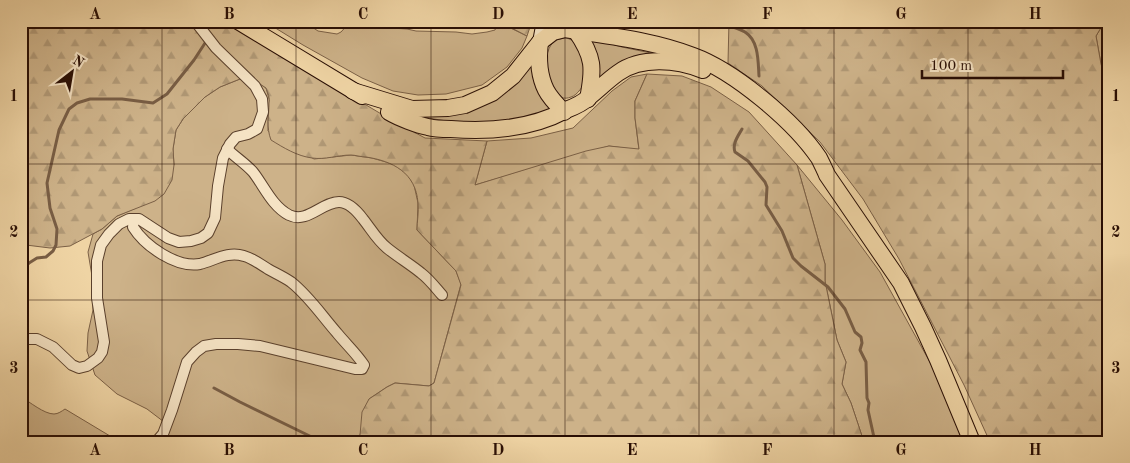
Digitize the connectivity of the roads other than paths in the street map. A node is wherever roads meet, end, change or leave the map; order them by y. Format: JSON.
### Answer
{"nodes":[{"id":1,"x":195,"y":21,"type":"edge"},
{"id":2,"x":238,"y":21,"type":"edge"},
{"id":3,"x":544,"y":21,"type":"edge"},
{"id":4,"x":574,"y":26,"type":"edge"},
{"id":5,"x":540,"y":42,"type":"junction"},
{"id":6,"x":353,"y":91,"type":"junction"},
{"id":7,"x":588,"y":99,"type":"junction"},
{"id":8,"x":564,"y":112,"type":"junction"},
{"id":9,"x":227,"y":149,"type":"junction"},
{"id":10,"x":828,"y":175,"type":"junction"},
{"id":11,"x":134,"y":219,"type":"junction"},
{"id":12,"x":442,"y":295,"type":"dead end"},
{"id":13,"x":21,"y":342,"type":"edge"},
{"id":14,"x":156,"y":442,"type":"edge"},
{"id":15,"x":972,"y":442,"type":"edge"}],
"edges":[{"from":1,"to":9,"type":"street"},
{"from":2,"to":6,"type":"highway"},
{"from":3,"to":5,"type":"main road"},
{"from":4,"to":5,"type":"highway"},
{"from":4,"to":7,"type":"highway"},
{"from":4,"to":10,"type":"highway"},
{"from":5,"to":6,"type":"highway"},
{"from":5,"to":8,"type":"highway"},
{"from":6,"to":8,"type":"highway"},
{"from":7,"to":8,"type":"highway"},
{"from":7,"to":10,"type":"highway"},
{"from":9,"to":11,"type":"street"},
{"from":9,"to":12,"type":"street"},
{"from":10,"to":15,"type":"highway"},
{"from":11,"to":13,"type":"street"},
{"from":11,"to":14,"type":"street"}]}
